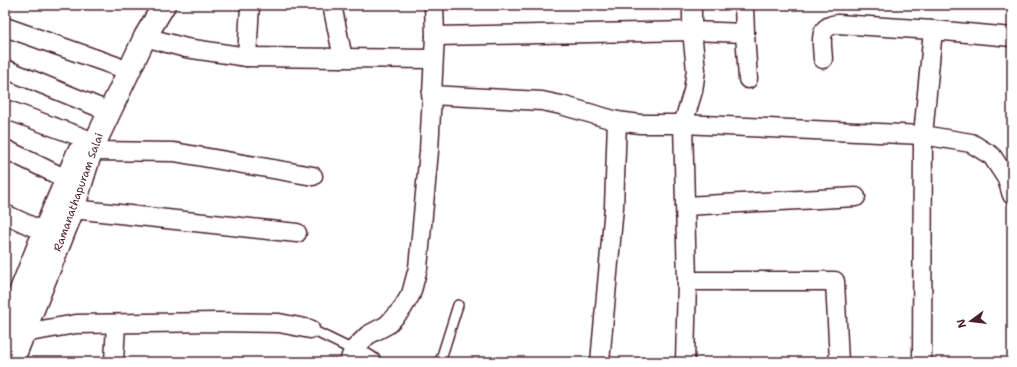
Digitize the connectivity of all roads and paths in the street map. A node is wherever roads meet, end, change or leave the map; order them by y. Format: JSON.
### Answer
{"nodes":[{"id":1,"x":150,"y":5,"type":"edge"},
{"id":2,"x":164,"y":5,"type":"edge"},
{"id":3,"x":250,"y":5,"type":"edge"},
{"id":4,"x":332,"y":5,"type":"edge"},
{"id":5,"x":434,"y":5,"type":"edge"},
{"id":6,"x":692,"y":5,"type":"edge"},
{"id":7,"x":744,"y":5,"type":"edge"},
{"id":8,"x":5,"y":27,"type":"edge"},
{"id":9,"x":933,"y":30,"type":"junction"},
{"id":10,"x":692,"y":31,"type":"junction"},
{"id":11,"x":745,"y":33,"type":"junction"},
{"id":12,"x":435,"y":36,"type":"junction"},
{"id":13,"x":145,"y":37,"type":"junction"},
{"id":14,"x":1012,"y":37,"type":"edge"},
{"id":15,"x":247,"y":57,"type":"junction"},
{"id":16,"x":343,"y":58,"type":"junction"},
{"id":17,"x":433,"y":59,"type":"junction"},
{"id":18,"x":823,"y":59,"type":"dead end"},
{"id":19,"x":116,"y":66,"type":"junction"},
{"id":20,"x":5,"y":69,"type":"edge"},
{"id":21,"x":748,"y":79,"type":"dead end"},
{"id":22,"x":431,"y":95,"type":"junction"},
{"id":23,"x":98,"y":107,"type":"junction"},
{"id":24,"x":5,"y":110,"type":"edge"},
{"id":25,"x":617,"y":121,"type":"junction"},
{"id":26,"x":682,"y":124,"type":"junction"},
{"id":27,"x":923,"y":136,"type":"junction"},
{"id":28,"x":88,"y":144,"type":"junction"},
{"id":29,"x":5,"y":149,"type":"edge"},
{"id":30,"x":313,"y":176,"type":"dead end"},
{"id":31,"x":66,"y":179,"type":"junction"},
{"id":32,"x":1012,"y":195,"type":"edge"},
{"id":33,"x":856,"y":197,"type":"dead end"},
{"id":34,"x":685,"y":206,"type":"junction"},
{"id":35,"x":73,"y":209,"type":"junction"},
{"id":36,"x":5,"y":214,"type":"edge"},
{"id":37,"x":44,"y":232,"type":"junction"},
{"id":38,"x":297,"y":233,"type":"dead end"},
{"id":39,"x":687,"y":281,"type":"junction"},
{"id":40,"x":458,"y":305,"type":"dead end"},
{"id":41,"x":116,"y":324,"type":"junction"},
{"id":42,"x":310,"y":330,"type":"joint"},
{"id":43,"x":10,"y":331,"type":"edge"},
{"id":44,"x":351,"y":356,"type":"edge"},
{"id":45,"x":12,"y":362,"type":"edge"},
{"id":46,"x":114,"y":362,"type":"edge"},
{"id":47,"x":372,"y":362,"type":"edge"},
{"id":48,"x":440,"y":362,"type":"edge"},
{"id":49,"x":600,"y":362,"type":"edge"},
{"id":50,"x":685,"y":362,"type":"edge"},
{"id":51,"x":838,"y":362,"type":"edge"},
{"id":52,"x":922,"y":362,"type":"edge"}],
"edges":[{"from":1,"to":19,"type":"highway","name":"Ramanathapuram Salai"},
{"from":2,"to":13,"type":"highway","name":"Ramanathapuram Salai"},
{"from":3,"to":15,"type":"street"},
{"from":4,"to":16,"type":"street"},
{"from":5,"to":12,"type":"street"},
{"from":6,"to":10,"type":"street"},
{"from":7,"to":11,"type":"street"},
{"from":8,"to":19,"type":"street"},
{"from":9,"to":14,"type":"street"},
{"from":9,"to":18,"type":"street"},
{"from":9,"to":27,"type":"street"},
{"from":10,"to":11,"type":"street"},
{"from":10,"to":12,"type":"street"},
{"from":10,"to":26,"type":"street"},
{"from":11,"to":21,"type":"street"},
{"from":12,"to":17,"type":"street"},
{"from":13,"to":15,"type":"street"},
{"from":13,"to":28,"type":"highway","name":"Ramanathapuram Salai"},
{"from":15,"to":16,"type":"street"},
{"from":16,"to":17,"type":"street"},
{"from":17,"to":22,"type":"street"},
{"from":19,"to":23,"type":"highway","name":"Ramanathapuram Salai"},
{"from":20,"to":23,"type":"street"},
{"from":22,"to":25,"type":"street"},
{"from":22,"to":44,"type":"street"},
{"from":23,"to":28,"type":"highway","name":"Ramanathapuram Salai"},
{"from":24,"to":28,"type":"street"},
{"from":25,"to":26,"type":"street"},
{"from":25,"to":49,"type":"street"},
{"from":26,"to":27,"type":"street"},
{"from":26,"to":34,"type":"street"},
{"from":27,"to":32,"type":"street"},
{"from":27,"to":52,"type":"street"},
{"from":28,"to":30,"type":"street"},
{"from":28,"to":31,"type":"highway","name":"Ramanathapuram Salai"},
{"from":28,"to":35,"type":"highway","name":"Ramanathapuram Salai"},
{"from":29,"to":31,"type":"street"},
{"from":31,"to":37,"type":"highway","name":"Ramanathapuram Salai"},
{"from":33,"to":34,"type":"street"},
{"from":34,"to":39,"type":"street"},
{"from":35,"to":38,"type":"street"},
{"from":35,"to":43,"type":"highway","name":"Ramanathapuram Salai"},
{"from":36,"to":37,"type":"street"},
{"from":37,"to":43,"type":"highway","name":"Ramanathapuram Salai"},
{"from":39,"to":50,"type":"street"},
{"from":39,"to":51,"type":"street"},
{"from":40,"to":48,"type":"lane"},
{"from":41,"to":42,"type":"street"},
{"from":41,"to":43,"type":"street"},
{"from":41,"to":46,"type":"street"},
{"from":42,"to":44,"type":"lane"},
{"from":43,"to":45,"type":"highway","name":"Ramanathapuram Salai"},
{"from":44,"to":47,"type":"street"}]}
